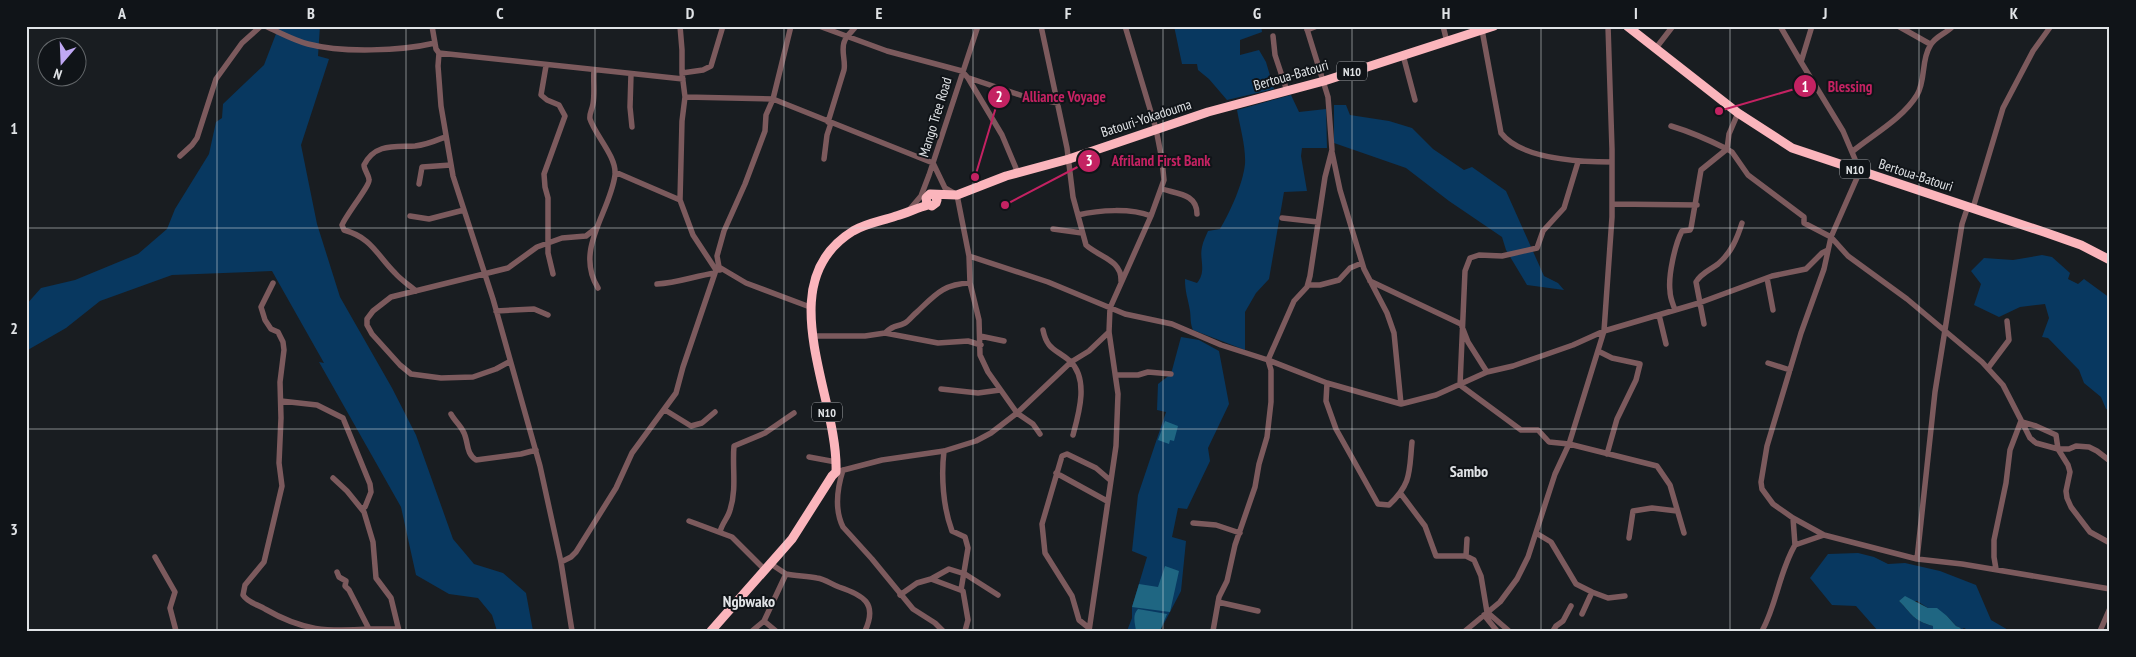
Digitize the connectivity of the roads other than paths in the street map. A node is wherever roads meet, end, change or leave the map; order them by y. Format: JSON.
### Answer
{"nodes":[{"id":1,"x":261,"y":26,"type":"edge"},
{"id":2,"x":265,"y":26,"type":"edge"},
{"id":3,"x":432,"y":26,"type":"edge"},
{"id":4,"x":680,"y":26,"type":"edge"},
{"id":5,"x":723,"y":26,"type":"edge"},
{"id":6,"x":791,"y":26,"type":"edge"},
{"id":7,"x":819,"y":26,"type":"edge"},
{"id":8,"x":856,"y":26,"type":"edge"},
{"id":9,"x":970,"y":26,"type":"edge"},
{"id":10,"x":1041,"y":26,"type":"edge"},
{"id":11,"x":1126,"y":26,"type":"edge"},
{"id":12,"x":1317,"y":26,"type":"edge"},
{"id":13,"x":1443,"y":26,"type":"edge"},
{"id":14,"x":1494,"y":26,"type":"edge"},
{"id":15,"x":1608,"y":26,"type":"edge"},
{"id":16,"x":1627,"y":26,"type":"edge"},
{"id":17,"x":1673,"y":26,"type":"edge"},
{"id":18,"x":1780,"y":26,"type":"edge"},
{"id":19,"x":1812,"y":26,"type":"edge"},
{"id":20,"x":1898,"y":26,"type":"edge"},
{"id":21,"x":1953,"y":26,"type":"edge"},
{"id":22,"x":2051,"y":26,"type":"edge"},
{"id":23,"x":977,"y":28,"type":"edge"},
{"id":24,"x":1307,"y":28,"type":"edge"},
{"id":25,"x":1482,"y":30,"type":"junction"},
{"id":26,"x":848,"y":36,"type":"junction"},
{"id":27,"x":1273,"y":36,"type":"dead end"},
{"id":28,"x":1447,"y":42,"type":"junction"},
{"id":29,"x":1930,"y":44,"type":"junction"},
{"id":30,"x":435,"y":47,"type":"junction"},
{"id":31,"x":1656,"y":48,"type":"junction"},
{"id":32,"x":1403,"y":55,"type":"junction"},
{"id":33,"x":1801,"y":62,"type":"junction"},
{"id":34,"x":546,"y":66,"type":"junction"},
{"id":35,"x":594,"y":70,"type":"junction"},
{"id":36,"x":962,"y":72,"type":"junction"},
{"id":37,"x":631,"y":74,"type":"junction"},
{"id":38,"x":682,"y":76,"type":"junction"},
{"id":39,"x":968,"y":78,"type":"junction"},
{"id":40,"x":1324,"y":81,"type":"junction"},
{"id":41,"x":1287,"y":91,"type":"junction"},
{"id":42,"x":685,"y":97,"type":"junction"},
{"id":43,"x":773,"y":99,"type":"junction"},
{"id":44,"x":1415,"y":100,"type":"dead end"},
{"id":45,"x":1058,"y":103,"type":"junction"},
{"id":46,"x":1208,"y":112,"type":"joint"},
{"id":47,"x":1738,"y":114,"type":"junction"},
{"id":48,"x":830,"y":122,"type":"junction"},
{"id":49,"x":1671,"y":126,"type":"dead end"},
{"id":50,"x":632,"y":127,"type":"dead end"},
{"id":51,"x":1156,"y":130,"type":"junction"},
{"id":52,"x":445,"y":137,"type":"junction"},
{"id":53,"x":1332,"y":150,"type":"junction"},
{"id":54,"x":1727,"y":150,"type":"junction"},
{"id":55,"x":1853,"y":151,"type":"junction"},
{"id":56,"x":180,"y":156,"type":"dead end"},
{"id":57,"x":824,"y":159,"type":"dead end"},
{"id":58,"x":1070,"y":159,"type":"junction"},
{"id":59,"x":1578,"y":162,"type":"junction"},
{"id":60,"x":1612,"y":162,"type":"junction"},
{"id":61,"x":933,"y":164,"type":"junction"},
{"id":62,"x":451,"y":165,"type":"junction"},
{"id":63,"x":1860,"y":171,"type":"junction"},
{"id":64,"x":615,"y":172,"type":"junction"},
{"id":65,"x":1018,"y":173,"type":"junction"},
{"id":66,"x":419,"y":184,"type":"dead end"},
{"id":67,"x":1162,"y":189,"type":"junction"},
{"id":68,"x":954,"y":195,"type":"junction"},
{"id":69,"x":680,"y":200,"type":"junction"},
{"id":70,"x":1612,"y":204,"type":"junction"},
{"id":71,"x":1696,"y":205,"type":"junction"},
{"id":72,"x":1970,"y":207,"type":"junction"},
{"id":73,"x":464,"y":210,"type":"junction"},
{"id":74,"x":912,"y":210,"type":"junction"},
{"id":75,"x":1197,"y":214,"type":"dead end"},
{"id":76,"x":1078,"y":215,"type":"junction"},
{"id":77,"x":410,"y":216,"type":"dead end"},
{"id":78,"x":1151,"y":216,"type":"junction"},
{"id":79,"x":1282,"y":218,"type":"dead end"},
{"id":80,"x":1318,"y":222,"type":"junction"},
{"id":81,"x":1742,"y":223,"type":"dead end"},
{"id":82,"x":595,"y":228,"type":"junction"},
{"id":83,"x":1053,"y":230,"type":"dead end"},
{"id":84,"x":1082,"y":233,"type":"junction"},
{"id":85,"x":1831,"y":237,"type":"junction"},
{"id":86,"x":548,"y":243,"type":"junction"},
{"id":87,"x":1828,"y":250,"type":"junction"},
{"id":88,"x":970,"y":256,"type":"junction"},
{"id":89,"x":2110,"y":260,"type":"edge"},
{"id":90,"x":1362,"y":264,"type":"junction"},
{"id":91,"x":1119,"y":268,"type":"junction"},
{"id":92,"x":1127,"y":268,"type":"junction"},
{"id":93,"x":717,"y":270,"type":"junction"},
{"id":94,"x":484,"y":272,"type":"junction"},
{"id":95,"x":553,"y":274,"type":"dead end"},
{"id":96,"x":1767,"y":278,"type":"junction"},
{"id":97,"x":1370,"y":281,"type":"junction"},
{"id":98,"x":273,"y":283,"type":"dead end"},
{"id":99,"x":970,"y":283,"type":"junction"},
{"id":100,"x":1121,"y":283,"type":"junction"},
{"id":101,"x":657,"y":284,"type":"dead end"},
{"id":102,"x":1308,"y":285,"type":"junction"},
{"id":103,"x":598,"y":288,"type":"dead end"},
{"id":104,"x":416,"y":291,"type":"junction"},
{"id":105,"x":1700,"y":303,"type":"junction"},
{"id":106,"x":810,"y":307,"type":"junction"},
{"id":107,"x":1110,"y":308,"type":"junction"},
{"id":108,"x":1675,"y":310,"type":"junction"},
{"id":109,"x":1773,"y":310,"type":"dead end"},
{"id":110,"x":496,"y":311,"type":"junction"},
{"id":111,"x":548,"y":315,"type":"dead end"},
{"id":112,"x":1659,"y":315,"type":"junction"},
{"id":113,"x":2007,"y":321,"type":"dead end"},
{"id":114,"x":1462,"y":324,"type":"junction"},
{"id":115,"x":1704,"y":324,"type":"dead end"},
{"id":116,"x":1043,"y":330,"type":"dead end"},
{"id":117,"x":1604,"y":331,"type":"junction"},
{"id":118,"x":1109,"y":332,"type":"junction"},
{"id":119,"x":1945,"y":332,"type":"junction"},
{"id":120,"x":885,"y":333,"type":"junction"},
{"id":121,"x":813,"y":336,"type":"junction"},
{"id":122,"x":980,"y":336,"type":"junction"},
{"id":123,"x":1004,"y":341,"type":"dead end"},
{"id":124,"x":1666,"y":344,"type":"dead end"},
{"id":125,"x":980,"y":345,"type":"junction"},
{"id":126,"x":1598,"y":351,"type":"junction"},
{"id":127,"x":1268,"y":360,"type":"junction"},
{"id":128,"x":510,"y":362,"type":"junction"},
{"id":129,"x":1071,"y":362,"type":"junction"},
{"id":130,"x":1768,"y":363,"type":"dead end"},
{"id":131,"x":1988,"y":368,"type":"junction"},
{"id":132,"x":1790,"y":370,"type":"junction"},
{"id":133,"x":1488,"y":372,"type":"junction"},
{"id":134,"x":1171,"y":374,"type":"dead end"},
{"id":135,"x":1116,"y":375,"type":"junction"},
{"id":136,"x":1327,"y":383,"type":"junction"},
{"id":137,"x":1460,"y":385,"type":"junction"},
{"id":138,"x":941,"y":389,"type":"dead end"},
{"id":139,"x":1000,"y":390,"type":"junction"},
{"id":140,"x":281,"y":401,"type":"junction"},
{"id":141,"x":1401,"y":404,"type":"junction"},
{"id":142,"x":664,"y":410,"type":"junction"},
{"id":143,"x":715,"y":412,"type":"dead end"},
{"id":144,"x":794,"y":413,"type":"dead end"},
{"id":145,"x":1017,"y":413,"type":"junction"},
{"id":146,"x":450,"y":414,"type":"dead end"},
{"id":147,"x":2022,"y":421,"type":"junction"},
{"id":148,"x":1040,"y":434,"type":"dead end"},
{"id":149,"x":1073,"y":435,"type":"dead end"},
{"id":150,"x":1412,"y":442,"type":"dead end"},
{"id":151,"x":1569,"y":444,"type":"junction"},
{"id":152,"x":2058,"y":449,"type":"junction"},
{"id":153,"x":536,"y":450,"type":"junction"},
{"id":154,"x":944,"y":451,"type":"junction"},
{"id":155,"x":1607,"y":454,"type":"junction"},
{"id":156,"x":809,"y":457,"type":"dead end"},
{"id":157,"x":2110,"y":461,"type":"edge"},
{"id":158,"x":836,"y":462,"type":"junction"},
{"id":159,"x":839,"y":471,"type":"junction"},
{"id":160,"x":1056,"y":473,"type":"junction"},
{"id":161,"x":333,"y":478,"type":"dead end"},
{"id":162,"x":1110,"y":480,"type":"junction"},
{"id":163,"x":1401,"y":494,"type":"junction"},
{"id":164,"x":1107,"y":501,"type":"junction"},
{"id":165,"x":361,"y":508,"type":"junction"},
{"id":166,"x":1677,"y":511,"type":"junction"},
{"id":167,"x":1792,"y":518,"type":"junction"},
{"id":168,"x":688,"y":521,"type":"dead end"},
{"id":169,"x":1193,"y":523,"type":"dead end"},
{"id":170,"x":720,"y":532,"type":"junction"},
{"id":171,"x":1240,"y":532,"type":"junction"},
{"id":172,"x":1536,"y":533,"type":"junction"},
{"id":173,"x":1684,"y":533,"type":"dead end"},
{"id":174,"x":1824,"y":535,"type":"junction"},
{"id":175,"x":1629,"y":538,"type":"dead end"},
{"id":176,"x":1467,"y":539,"type":"dead end"},
{"id":177,"x":2110,"y":543,"type":"edge"},
{"id":178,"x":1795,"y":545,"type":"junction"},
{"id":179,"x":1466,"y":556,"type":"junction"},
{"id":180,"x":155,"y":557,"type":"dead end"},
{"id":181,"x":1917,"y":559,"type":"junction"},
{"id":182,"x":562,"y":562,"type":"junction"},
{"id":183,"x":768,"y":567,"type":"junction"},
{"id":184,"x":1996,"y":569,"type":"junction"},
{"id":185,"x":337,"y":572,"type":"dead end"},
{"id":186,"x":786,"y":574,"type":"junction"},
{"id":187,"x":965,"y":574,"type":"junction"},
{"id":188,"x":931,"y":579,"type":"junction"},
{"id":189,"x":2110,"y":589,"type":"edge"},
{"id":190,"x":960,"y":590,"type":"junction"},
{"id":191,"x":1592,"y":592,"type":"junction"},
{"id":192,"x":998,"y":594,"type":"dead end"},
{"id":193,"x":900,"y":595,"type":"junction"},
{"id":194,"x":1625,"y":596,"type":"dead end"},
{"id":195,"x":1218,"y":602,"type":"junction"},
{"id":196,"x":1571,"y":606,"type":"dead end"},
{"id":197,"x":2110,"y":608,"type":"edge"},
{"id":198,"x":1258,"y":611,"type":"dead end"},
{"id":199,"x":1485,"y":613,"type":"junction"},
{"id":200,"x":1582,"y":614,"type":"dead end"},
{"id":201,"x":764,"y":620,"type":"junction"},
{"id":202,"x":369,"y":629,"type":"junction"},
{"id":203,"x":940,"y":629,"type":"edge"},
{"id":204,"x":1089,"y":629,"type":"edge"},
{"id":205,"x":399,"y":630,"type":"edge"},
{"id":206,"x":176,"y":631,"type":"edge"},
{"id":207,"x":572,"y":631,"type":"edge"},
{"id":208,"x":711,"y":631,"type":"edge"},
{"id":209,"x":752,"y":631,"type":"edge"},
{"id":210,"x":776,"y":631,"type":"edge"},
{"id":211,"x":865,"y":631,"type":"edge"},
{"id":212,"x":965,"y":631,"type":"edge"},
{"id":213,"x":1214,"y":631,"type":"edge"},
{"id":214,"x":1465,"y":631,"type":"edge"},
{"id":215,"x":1497,"y":631,"type":"edge"},
{"id":216,"x":1509,"y":631,"type":"edge"},
{"id":217,"x":1553,"y":631,"type":"edge"},
{"id":218,"x":1762,"y":631,"type":"edge"},
{"id":219,"x":2100,"y":631,"type":"edge"}],
"edges":[{"from":1,"to":56,"type":"street"},
{"from":2,"to":30,"type":"street"},
{"from":3,"to":30,"type":"street"},
{"from":4,"to":38,"type":"street"},
{"from":5,"to":38,"type":"street"},
{"from":6,"to":43,"type":"street"},
{"from":7,"to":26,"type":"street"},
{"from":8,"to":26,"type":"street"},
{"from":9,"to":23,"type":"street"},
{"from":10,"to":45,"type":"street"},
{"from":11,"to":51,"type":"street"},
{"from":12,"to":24,"type":"street"},
{"from":13,"to":28,"type":"street"},
{"from":14,"to":25,"type":"highway","name":"Bertoua-Batouri","number":"N10"},
{"from":15,"to":60,"type":"street"},
{"from":16,"to":31,"type":"highway","name":"Bertoua-Batouri","number":"N10"},
{"from":17,"to":31,"type":"street"},
{"from":18,"to":33,"type":"street"},
{"from":19,"to":33,"type":"street"},
{"from":20,"to":29,"type":"street"},
{"from":21,"to":29,"type":"street"},
{"from":22,"to":72,"type":"street"},
{"from":23,"to":36,"type":"street","name":"Mango Tree Road"},
{"from":24,"to":40,"type":"street"},
{"from":25,"to":28,"type":"highway","name":"Bertoua-Batouri","number":"N10"},
{"from":25,"to":59,"type":"street"},
{"from":26,"to":36,"type":"street"},
{"from":26,"to":48,"type":"street"},
{"from":27,"to":41,"type":"street"},
{"from":28,"to":32,"type":"highway","name":"Bertoua-Batouri","number":"N10"},
{"from":29,"to":55,"type":"street"},
{"from":30,"to":34,"type":"street"},
{"from":30,"to":52,"type":"street"},
{"from":31,"to":47,"type":"highway","name":"Bertoua-Batouri","number":"N10"},
{"from":32,"to":40,"type":"highway","name":"Bertoua-Batouri","number":"N10"},
{"from":32,"to":44,"type":"street"},
{"from":33,"to":55,"type":"street"},
{"from":34,"to":35,"type":"street"},
{"from":34,"to":86,"type":"street"},
{"from":35,"to":37,"type":"street"},
{"from":35,"to":64,"type":"street"},
{"from":36,"to":39,"type":"street"},
{"from":36,"to":61,"type":"street","name":"Mango Tree Road"},
{"from":37,"to":38,"type":"street"},
{"from":37,"to":50,"type":"street"},
{"from":38,"to":42,"type":"street"},
{"from":39,"to":45,"type":"street"},
{"from":39,"to":65,"type":"street"},
{"from":40,"to":41,"type":"highway","name":"Bertoua-Batouri","number":"N10"},
{"from":40,"to":53,"type":"street"},
{"from":41,"to":46,"type":"highway","name":"Bertoua-Batouri","number":"N10"},
{"from":42,"to":43,"type":"street"},
{"from":42,"to":69,"type":"street"},
{"from":43,"to":48,"type":"street"},
{"from":43,"to":93,"type":"street"},
{"from":45,"to":58,"type":"street"},
{"from":46,"to":51,"type":"highway","name":"Batouri-Yokadouma","number":"N10"},
{"from":47,"to":54,"type":"street"},
{"from":47,"to":63,"type":"highway","name":"Bertoua-Batouri","number":"N10"},
{"from":48,"to":57,"type":"street"},
{"from":48,"to":61,"type":"street"},
{"from":49,"to":54,"type":"street"},
{"from":51,"to":58,"type":"highway","name":"Batouri-Yokadouma","number":"N10"},
{"from":51,"to":67,"type":"street"},
{"from":52,"to":62,"type":"street"},
{"from":52,"to":104,"type":"street"},
{"from":53,"to":80,"type":"street"},
{"from":53,"to":90,"type":"street"},
{"from":54,"to":71,"type":"street"},
{"from":54,"to":85,"type":"street"},
{"from":55,"to":63,"type":"street"},
{"from":58,"to":65,"type":"highway","name":"Batouri-Yokadouma","number":"N10"},
{"from":58,"to":76,"type":"street"},
{"from":59,"to":60,"type":"street"},
{"from":59,"to":114,"type":"street"},
{"from":60,"to":70,"type":"street"},
{"from":61,"to":68,"type":"street"},
{"from":61,"to":74,"type":"street","name":"Mango Tree Road"},
{"from":62,"to":66,"type":"street"},
{"from":62,"to":73,"type":"street"},
{"from":63,"to":72,"type":"highway","name":"Bertoua-Batouri","number":"N10"},
{"from":63,"to":85,"type":"street"},
{"from":64,"to":69,"type":"street"},
{"from":64,"to":82,"type":"street"},
{"from":65,"to":68,"type":"highway","name":"Batouri-Yokadouma","number":"N10"},
{"from":67,"to":75,"type":"street"},
{"from":67,"to":78,"type":"street"},
{"from":68,"to":74,"type":"highway","name":"Batouri-Yokadouma","number":"N10"},
{"from":68,"to":88,"type":"street"},
{"from":69,"to":93,"type":"street"},
{"from":70,"to":71,"type":"street"},
{"from":70,"to":117,"type":"street"},
{"from":71,"to":108,"type":"street"},
{"from":72,"to":89,"type":"highway","name":"Bertoua-Batouri","number":"N10"},
{"from":72,"to":119,"type":"street"},
{"from":73,"to":77,"type":"street"},
{"from":73,"to":94,"type":"street"},
{"from":74,"to":106,"type":"highway","name":"Batouri-Yokadouma","number":"N10"},
{"from":76,"to":78,"type":"street"},
{"from":76,"to":84,"type":"street"},
{"from":78,"to":92,"type":"street"},
{"from":79,"to":80,"type":"street"},
{"from":80,"to":102,"type":"street"},
{"from":81,"to":105,"type":"street"},
{"from":82,"to":86,"type":"street"},
{"from":82,"to":103,"type":"street"},
{"from":83,"to":84,"type":"street"},
{"from":84,"to":91,"type":"street"},
{"from":85,"to":87,"type":"street"},
{"from":85,"to":119,"type":"street"},
{"from":86,"to":94,"type":"street"},
{"from":86,"to":95,"type":"street"},
{"from":87,"to":96,"type":"street"},
{"from":87,"to":132,"type":"street"},
{"from":88,"to":99,"type":"street"},
{"from":88,"to":107,"type":"street"},
{"from":90,"to":97,"type":"street"},
{"from":90,"to":102,"type":"street"},
{"from":91,"to":92,"type":"street"},
{"from":91,"to":100,"type":"street"},
{"from":92,"to":100,"type":"street"},
{"from":93,"to":101,"type":"street"},
{"from":93,"to":106,"type":"street"},
{"from":93,"to":142,"type":"street"},
{"from":94,"to":104,"type":"street"},
{"from":94,"to":110,"type":"street"},
{"from":96,"to":105,"type":"street"},
{"from":96,"to":109,"type":"street"},
{"from":97,"to":114,"type":"street"},
{"from":97,"to":141,"type":"street"},
{"from":98,"to":140,"type":"street"},
{"from":99,"to":120,"type":"street"},
{"from":99,"to":122,"type":"street"},
{"from":100,"to":107,"type":"street"},
{"from":102,"to":127,"type":"street"},
{"from":104,"to":128,"type":"street"},
{"from":105,"to":108,"type":"street"},
{"from":105,"to":115,"type":"street"},
{"from":106,"to":121,"type":"highway","name":"Batouri-Yokadouma","number":"N10"},
{"from":107,"to":118,"type":"street"},
{"from":107,"to":127,"type":"street"},
{"from":108,"to":112,"type":"street"},
{"from":110,"to":111,"type":"street"},
{"from":110,"to":128,"type":"street"},
{"from":112,"to":117,"type":"street"},
{"from":112,"to":124,"type":"street"},
{"from":113,"to":131,"type":"street"},
{"from":114,"to":133,"type":"street"},
{"from":114,"to":137,"type":"street"},
{"from":116,"to":129,"type":"street"},
{"from":117,"to":126,"type":"street"},
{"from":117,"to":133,"type":"street"},
{"from":118,"to":129,"type":"street"},
{"from":118,"to":135,"type":"street"},
{"from":119,"to":131,"type":"street"},
{"from":119,"to":181,"type":"street"},
{"from":120,"to":121,"type":"street"},
{"from":120,"to":125,"type":"street"},
{"from":121,"to":158,"type":"highway","name":"Batouri-Yokadouma","number":"N10"},
{"from":122,"to":123,"type":"street"},
{"from":122,"to":125,"type":"street"},
{"from":125,"to":139,"type":"street"},
{"from":126,"to":151,"type":"street"},
{"from":126,"to":155,"type":"street"},
{"from":127,"to":136,"type":"street"},
{"from":127,"to":171,"type":"street"},
{"from":128,"to":153,"type":"street"},
{"from":129,"to":145,"type":"street"},
{"from":129,"to":149,"type":"street"},
{"from":130,"to":132,"type":"street"},
{"from":131,"to":147,"type":"street"},
{"from":132,"to":167,"type":"street"},
{"from":133,"to":137,"type":"street"},
{"from":134,"to":135,"type":"street"},
{"from":135,"to":162,"type":"street"},
{"from":136,"to":141,"type":"street"},
{"from":136,"to":163,"type":"street"},
{"from":137,"to":141,"type":"street"},
{"from":137,"to":151,"type":"street"},
{"from":138,"to":139,"type":"street"},
{"from":139,"to":145,"type":"street"},
{"from":140,"to":165,"type":"street"},
{"from":140,"to":202,"type":"street"},
{"from":142,"to":143,"type":"street"},
{"from":142,"to":182,"type":"street"},
{"from":144,"to":170,"type":"street"},
{"from":145,"to":148,"type":"street"},
{"from":145,"to":154,"type":"street"},
{"from":146,"to":153,"type":"street"},
{"from":147,"to":152,"type":"street"},
{"from":147,"to":152,"type":"street"},
{"from":147,"to":184,"type":"street"},
{"from":150,"to":163,"type":"street"},
{"from":151,"to":155,"type":"street"},
{"from":151,"to":172,"type":"street"},
{"from":152,"to":157,"type":"street"},
{"from":152,"to":177,"type":"street"},
{"from":153,"to":182,"type":"street"},
{"from":154,"to":159,"type":"street"},
{"from":154,"to":187,"type":"street"},
{"from":155,"to":166,"type":"street"},
{"from":156,"to":158,"type":"street"},
{"from":158,"to":159,"type":"highway","name":"Batouri-Yokadouma","number":"N10"},
{"from":159,"to":183,"type":"highway"},
{"from":159,"to":193,"type":"street"},
{"from":160,"to":162,"type":"street"},
{"from":160,"to":164,"type":"street"},
{"from":160,"to":204,"type":"street"},
{"from":161,"to":165,"type":"street"},
{"from":162,"to":164,"type":"street"},
{"from":163,"to":179,"type":"street"},
{"from":164,"to":204,"type":"street"},
{"from":165,"to":205,"type":"street"},
{"from":166,"to":173,"type":"street"},
{"from":166,"to":175,"type":"street"},
{"from":167,"to":174,"type":"street"},
{"from":167,"to":178,"type":"street"},
{"from":168,"to":170,"type":"street"},
{"from":169,"to":171,"type":"street"},
{"from":170,"to":183,"type":"street"},
{"from":171,"to":195,"type":"street"},
{"from":172,"to":191,"type":"street"},
{"from":172,"to":199,"type":"street"},
{"from":174,"to":178,"type":"street"},
{"from":174,"to":181,"type":"street"},
{"from":176,"to":179,"type":"street"},
{"from":178,"to":218,"type":"street"},
{"from":179,"to":199,"type":"street"},
{"from":180,"to":206,"type":"street"},
{"from":181,"to":184,"type":"street"},
{"from":182,"to":207,"type":"street"},
{"from":183,"to":186,"type":"street"},
{"from":183,"to":208,"type":"highway"},
{"from":184,"to":189,"type":"street"},
{"from":185,"to":202,"type":"street"},
{"from":186,"to":201,"type":"street"},
{"from":186,"to":211,"type":"street"},
{"from":187,"to":188,"type":"street"},
{"from":187,"to":190,"type":"street"},
{"from":187,"to":192,"type":"street"},
{"from":188,"to":190,"type":"street"},
{"from":188,"to":193,"type":"street"},
{"from":190,"to":212,"type":"street"},
{"from":191,"to":194,"type":"street"},
{"from":191,"to":200,"type":"street"},
{"from":193,"to":203,"type":"street"},
{"from":195,"to":198,"type":"street"},
{"from":195,"to":213,"type":"street"},
{"from":196,"to":217,"type":"street"},
{"from":197,"to":219,"type":"street"},
{"from":199,"to":214,"type":"street"},
{"from":199,"to":215,"type":"street"},
{"from":199,"to":216,"type":"street"},
{"from":201,"to":209,"type":"street"},
{"from":201,"to":210,"type":"street"},
{"from":202,"to":205,"type":"street"}]}
